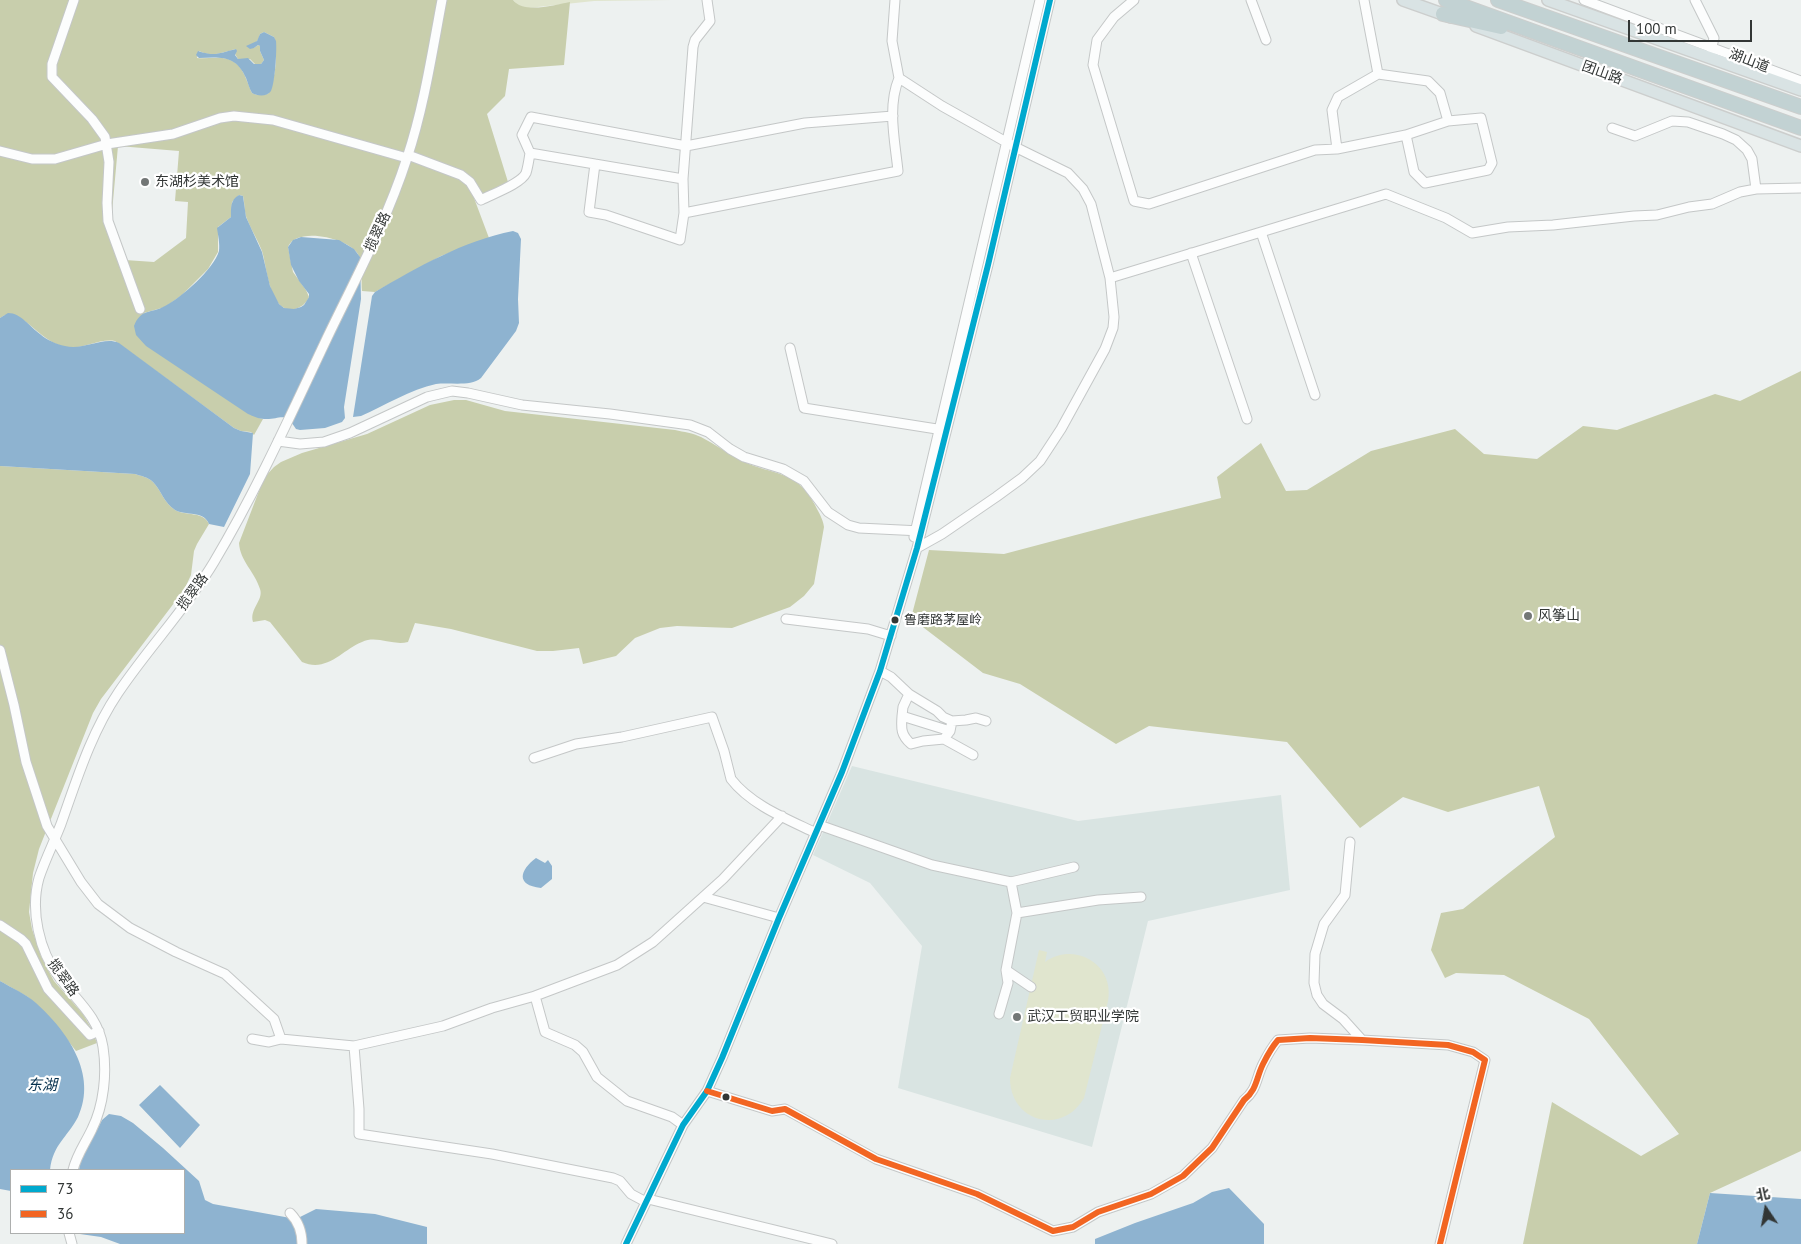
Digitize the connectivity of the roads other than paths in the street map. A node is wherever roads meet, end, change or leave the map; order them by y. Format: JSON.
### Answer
{"nodes":[{"id":1,"x":74,"y":0,"type":"edge"},
{"id":2,"x":442,"y":0,"type":"edge"},
{"id":3,"x":707,"y":0,"type":"edge"},
{"id":4,"x":896,"y":0,"type":"edge"},
{"id":5,"x":1040,"y":0,"type":"edge"},
{"id":6,"x":1050,"y":0,"type":"edge"},
{"id":7,"x":1134,"y":0,"type":"edge"},
{"id":8,"x":1251,"y":0,"type":"edge"},
{"id":9,"x":1364,"y":0,"type":"edge"},
{"id":10,"x":1404,"y":0,"type":"edge"},
{"id":11,"x":1446,"y":0,"type":"edge"},
{"id":12,"x":1498,"y":0,"type":"edge"},
{"id":13,"x":1523,"y":0,"type":"edge"},
{"id":14,"x":1548,"y":0,"type":"edge"},
{"id":15,"x":1584,"y":0,"type":"edge"},
{"id":16,"x":1695,"y":0,"type":"edge"},
{"id":17,"x":1443,"y":14,"type":"junction"},
{"id":18,"x":1575,"y":26,"type":"junction"},
{"id":19,"x":1266,"y":40,"type":"dead end"},
{"id":20,"x":1565,"y":42,"type":"junction"},
{"id":21,"x":1711,"y":52,"type":"junction"},
{"id":22,"x":1378,"y":74,"type":"junction"},
{"id":23,"x":899,"y":78,"type":"junction"},
{"id":24,"x":1801,"y":81,"type":"edge"},
{"id":25,"x":1801,"y":90,"type":"edge"},
{"id":26,"x":1801,"y":107,"type":"edge"},
{"id":27,"x":893,"y":116,"type":"junction"},
{"id":28,"x":1448,"y":121,"type":"junction"},
{"id":29,"x":1612,"y":128,"type":"dead end"},
{"id":30,"x":1801,"y":128,"type":"edge"},
{"id":31,"x":1406,"y":135,"type":"junction"},
{"id":32,"x":107,"y":144,"type":"junction"},
{"id":33,"x":1011,"y":145,"type":"junction"},
{"id":34,"x":686,"y":146,"type":"junction"},
{"id":35,"x":1801,"y":146,"type":"edge"},
{"id":36,"x":1338,"y":149,"type":"junction"},
{"id":37,"x":0,"y":151,"type":"edge"},
{"id":38,"x":530,"y":153,"type":"junction"},
{"id":39,"x":408,"y":157,"type":"junction"},
{"id":40,"x":595,"y":164,"type":"junction"},
{"id":41,"x":683,"y":179,"type":"junction"},
{"id":42,"x":1801,"y":188,"type":"edge"},
{"id":43,"x":1756,"y":189,"type":"junction"},
{"id":44,"x":684,"y":213,"type":"junction"},
{"id":45,"x":1261,"y":232,"type":"junction"},
{"id":46,"x":1191,"y":253,"type":"junction"},
{"id":47,"x":1110,"y":278,"type":"junction"},
{"id":48,"x":140,"y":309,"type":"dead end"},
{"id":49,"x":790,"y":348,"type":"dead end"},
{"id":50,"x":1315,"y":396,"type":"dead end"},
{"id":51,"x":1247,"y":419,"type":"dead end"},
{"id":52,"x":942,"y":430,"type":"junction"},
{"id":53,"x":278,"y":441,"type":"junction"},
{"id":54,"x":918,"y":531,"type":"junction"},
{"id":55,"x":917,"y":548,"type":"junction"},
{"id":56,"x":908,"y":577,"type":"junction"},
{"id":57,"x":786,"y":618,"type":"dead end"},
{"id":58,"x":891,"y":636,"type":"junction"},
{"id":59,"x":0,"y":650,"type":"edge"},
{"id":60,"x":880,"y":671,"type":"junction"},
{"id":61,"x":909,"y":694,"type":"junction"},
{"id":62,"x":902,"y":716,"type":"junction"},
{"id":63,"x":952,"y":721,"type":"junction"},
{"id":64,"x":986,"y":721,"type":"dead end"},
{"id":65,"x":950,"y":731,"type":"junction"},
{"id":66,"x":944,"y":739,"type":"junction"},
{"id":67,"x":972,"y":755,"type":"dead end"},
{"id":68,"x":534,"y":758,"type":"dead end"},
{"id":69,"x":782,"y":816,"type":"junction"},
{"id":70,"x":817,"y":829,"type":"junction"},
{"id":71,"x":55,"y":840,"type":"junction"},
{"id":72,"x":1350,"y":842,"type":"dead end"},
{"id":73,"x":1074,"y":867,"type":"dead end"},
{"id":74,"x":1011,"y":882,"type":"junction"},
{"id":75,"x":703,"y":897,"type":"junction"},
{"id":76,"x":1141,"y":897,"type":"dead end"},
{"id":77,"x":1017,"y":913,"type":"junction"},
{"id":78,"x":779,"y":918,"type":"junction"},
{"id":79,"x":0,"y":925,"type":"edge"},
{"id":80,"x":1006,"y":970,"type":"junction"},
{"id":81,"x":1030,"y":987,"type":"dead end"},
{"id":82,"x":534,"y":996,"type":"junction"},
{"id":83,"x":999,"y":1014,"type":"dead end"},
{"id":84,"x":99,"y":1031,"type":"junction"},
{"id":85,"x":252,"y":1039,"type":"dead end"},
{"id":86,"x":281,"y":1039,"type":"junction"},
{"id":87,"x":1362,"y":1040,"type":"junction"},
{"id":88,"x":354,"y":1046,"type":"junction"},
{"id":89,"x":706,"y":1091,"type":"junction"},
{"id":90,"x":683,"y":1125,"type":"junction"},
{"id":91,"x":73,"y":1169,"type":"edge"},
{"id":92,"x":647,"y":1201,"type":"junction"},
{"id":93,"x":290,"y":1213,"type":"dead end"},
{"id":94,"x":302,"y":1244,"type":"edge"},
{"id":95,"x":626,"y":1244,"type":"edge"},
{"id":96,"x":832,"y":1244,"type":"edge"},
{"id":97,"x":1440,"y":1244,"type":"edge"}],
"edges":[{"from":1,"to":32,"type":"street"},
{"from":2,"to":39,"type":"street","name":"揽翠路"},
{"from":3,"to":34,"type":"street"},
{"from":4,"to":23,"type":"street"},
{"from":5,"to":33,"type":"street"},
{"from":6,"to":33,"type":"street"},
{"from":7,"to":36,"type":"street"},
{"from":8,"to":19,"type":"street"},
{"from":9,"to":22,"type":"street"},
{"from":10,"to":17,"type":"main road","name":"团山路"},
{"from":11,"to":20,"type":"highway","name":"团山路"},
{"from":12,"to":18,"type":"highway"},
{"from":13,"to":18,"type":"highway"},
{"from":14,"to":21,"type":"main road"},
{"from":15,"to":21,"type":"street","name":"湖山道"},
{"from":16,"to":21,"type":"street"},
{"from":17,"to":20,"type":"highway"},
{"from":17,"to":35,"type":"main road","name":"团山路"},
{"from":18,"to":26,"type":"highway"},
{"from":20,"to":30,"type":"highway","name":"团山路"},
{"from":21,"to":24,"type":"street","name":"湖山道"},
{"from":21,"to":25,"type":"main road"},
{"from":22,"to":28,"type":"street"},
{"from":22,"to":36,"type":"street"},
{"from":23,"to":27,"type":"street"},
{"from":23,"to":33,"type":"street"},
{"from":27,"to":34,"type":"street"},
{"from":27,"to":44,"type":"street"},
{"from":28,"to":31,"type":"street"},
{"from":28,"to":31,"type":"street"},
{"from":29,"to":43,"type":"street"},
{"from":31,"to":36,"type":"street"},
{"from":32,"to":37,"type":"street"},
{"from":32,"to":39,"type":"street"},
{"from":32,"to":48,"type":"street"},
{"from":33,"to":47,"type":"street"},
{"from":33,"to":52,"type":"street"},
{"from":34,"to":38,"type":"street"},
{"from":34,"to":41,"type":"street"},
{"from":38,"to":39,"type":"street"},
{"from":38,"to":40,"type":"street"},
{"from":39,"to":53,"type":"street","name":"揽翠路"},
{"from":40,"to":41,"type":"street"},
{"from":40,"to":44,"type":"street"},
{"from":41,"to":44,"type":"street"},
{"from":42,"to":43,"type":"street"},
{"from":43,"to":45,"type":"street"},
{"from":45,"to":46,"type":"street"},
{"from":45,"to":50,"type":"street"},
{"from":46,"to":47,"type":"street"},
{"from":46,"to":51,"type":"street"},
{"from":47,"to":55,"type":"street"},
{"from":49,"to":52,"type":"street"},
{"from":52,"to":54,"type":"street"},
{"from":53,"to":54,"type":"street"},
{"from":53,"to":71,"type":"street","name":"揽翠路"},
{"from":54,"to":55,"type":"street"},
{"from":54,"to":56,"type":"street"},
{"from":55,"to":56,"type":"street"},
{"from":56,"to":58,"type":"street"},
{"from":57,"to":58,"type":"street"},
{"from":58,"to":60,"type":"street"},
{"from":59,"to":71,"type":"street"},
{"from":60,"to":61,"type":"street"},
{"from":60,"to":70,"type":"street"},
{"from":61,"to":62,"type":"street"},
{"from":61,"to":63,"type":"street"},
{"from":62,"to":65,"type":"street"},
{"from":62,"to":66,"type":"street"},
{"from":63,"to":64,"type":"street"},
{"from":63,"to":65,"type":"street"},
{"from":65,"to":66,"type":"street"},
{"from":66,"to":67,"type":"street"},
{"from":68,"to":69,"type":"street"},
{"from":69,"to":70,"type":"street"},
{"from":69,"to":75,"type":"street"},
{"from":70,"to":74,"type":"street"},
{"from":70,"to":78,"type":"street"},
{"from":71,"to":84,"type":"street","name":"揽翠路"},
{"from":71,"to":86,"type":"street"},
{"from":72,"to":87,"type":"street"},
{"from":73,"to":74,"type":"street"},
{"from":74,"to":77,"type":"street"},
{"from":75,"to":78,"type":"street"},
{"from":75,"to":82,"type":"street"},
{"from":76,"to":77,"type":"street"},
{"from":77,"to":80,"type":"street"},
{"from":78,"to":89,"type":"street"},
{"from":79,"to":84,"type":"street"},
{"from":80,"to":81,"type":"street"},
{"from":80,"to":83,"type":"street"},
{"from":82,"to":88,"type":"street"},
{"from":82,"to":90,"type":"street"},
{"from":84,"to":91,"type":"street","name":"揽翠路"},
{"from":85,"to":86,"type":"street"},
{"from":86,"to":88,"type":"street"},
{"from":87,"to":89,"type":"street"},
{"from":87,"to":97,"type":"street"},
{"from":88,"to":92,"type":"street"},
{"from":89,"to":90,"type":"street"},
{"from":90,"to":92,"type":"street"},
{"from":92,"to":95,"type":"street"},
{"from":92,"to":96,"type":"street"},
{"from":93,"to":94,"type":"street"}]}
